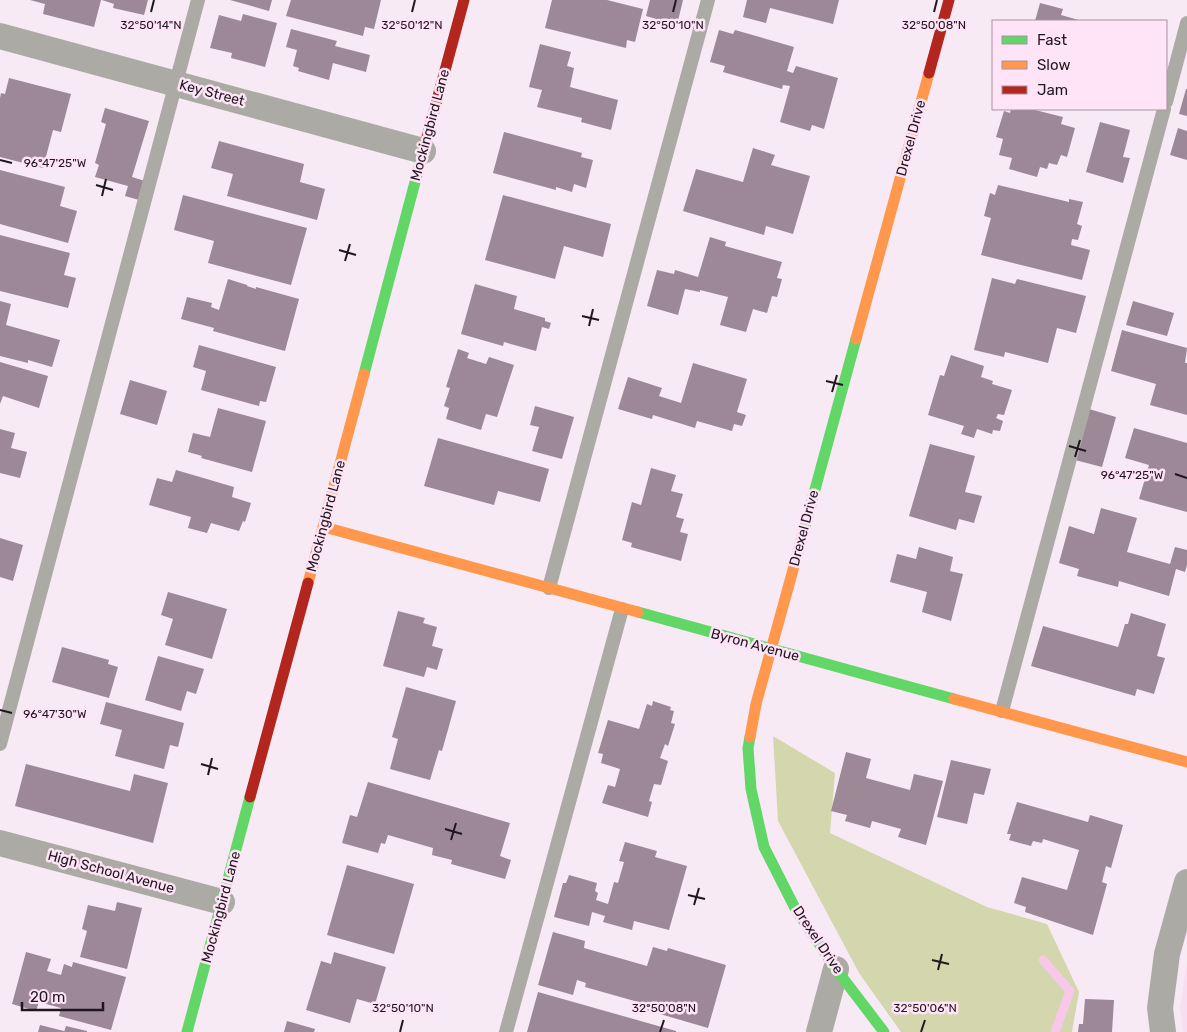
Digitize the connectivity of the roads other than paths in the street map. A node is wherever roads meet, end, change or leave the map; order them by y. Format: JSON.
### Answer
{"nodes":[{"id":1,"x":198,"y":0,"type":"edge"},
{"id":2,"x":464,"y":0,"type":"edge"},
{"id":3,"x":708,"y":0,"type":"edge"},
{"id":4,"x":949,"y":0,"type":"edge"},
{"id":5,"x":1187,"y":23,"type":"edge"},
{"id":6,"x":0,"y":36,"type":"edge"},
{"id":7,"x":175,"y":83,"type":"junction"},
{"id":8,"x":1167,"y":98,"type":"edge"},
{"id":9,"x":1164,"y":110,"type":"edge"},
{"id":10,"x":423,"y":151,"type":"junction"},
{"id":11,"x":324,"y":527,"type":"junction"},
{"id":12,"x":549,"y":588,"type":"junction"},
{"id":13,"x":622,"y":609,"type":"junction"},
{"id":14,"x":771,"y":650,"type":"junction"},
{"id":15,"x":1002,"y":711,"type":"junction"},
{"id":16,"x":0,"y":744,"type":"edge"},
{"id":17,"x":1187,"y":762,"type":"edge"},
{"id":18,"x":0,"y":843,"type":"edge"},
{"id":19,"x":1187,"y":882,"type":"edge"},
{"id":20,"x":222,"y":902,"type":"junction"},
{"id":21,"x":836,"y":969,"type":"junction"},
{"id":22,"x":187,"y":1032,"type":"edge"},
{"id":23,"x":506,"y":1032,"type":"edge"},
{"id":24,"x":819,"y":1032,"type":"edge"},
{"id":25,"x":884,"y":1032,"type":"edge"},
{"id":26,"x":1164,"y":1032,"type":"edge"}],
"edges":[{"from":1,"to":7,"type":"lane"},
{"from":2,"to":10,"type":"street","name":"Mockingbird Lane"},
{"from":3,"to":12,"type":"lane"},
{"from":4,"to":14,"type":"street","name":"Drexel Drive"},
{"from":5,"to":8,"type":"lane"},
{"from":6,"to":7,"type":"street","name":"Key Street"},
{"from":7,"to":10,"type":"street","name":"Key Street"},
{"from":7,"to":16,"type":"lane"},
{"from":9,"to":15,"type":"lane"},
{"from":10,"to":11,"type":"street","name":"Mockingbird Lane"},
{"from":11,"to":12,"type":"street","name":"Byron Avenue"},
{"from":11,"to":20,"type":"street","name":"Mockingbird Lane"},
{"from":12,"to":13,"type":"street","name":"Byron Avenue"},
{"from":13,"to":14,"type":"street","name":"Byron Avenue"},
{"from":13,"to":23,"type":"lane"},
{"from":14,"to":15,"type":"street","name":"Byron Avenue"},
{"from":14,"to":21,"type":"street","name":"Drexel Drive"},
{"from":15,"to":17,"type":"street","name":"Byron Avenue"},
{"from":18,"to":20,"type":"street","name":"High School Avenue"},
{"from":19,"to":26,"type":"street"},
{"from":20,"to":22,"type":"street","name":"Mockingbird Lane"},
{"from":21,"to":24,"type":"street"},
{"from":21,"to":25,"type":"street","name":"Drexel Drive"}]}
